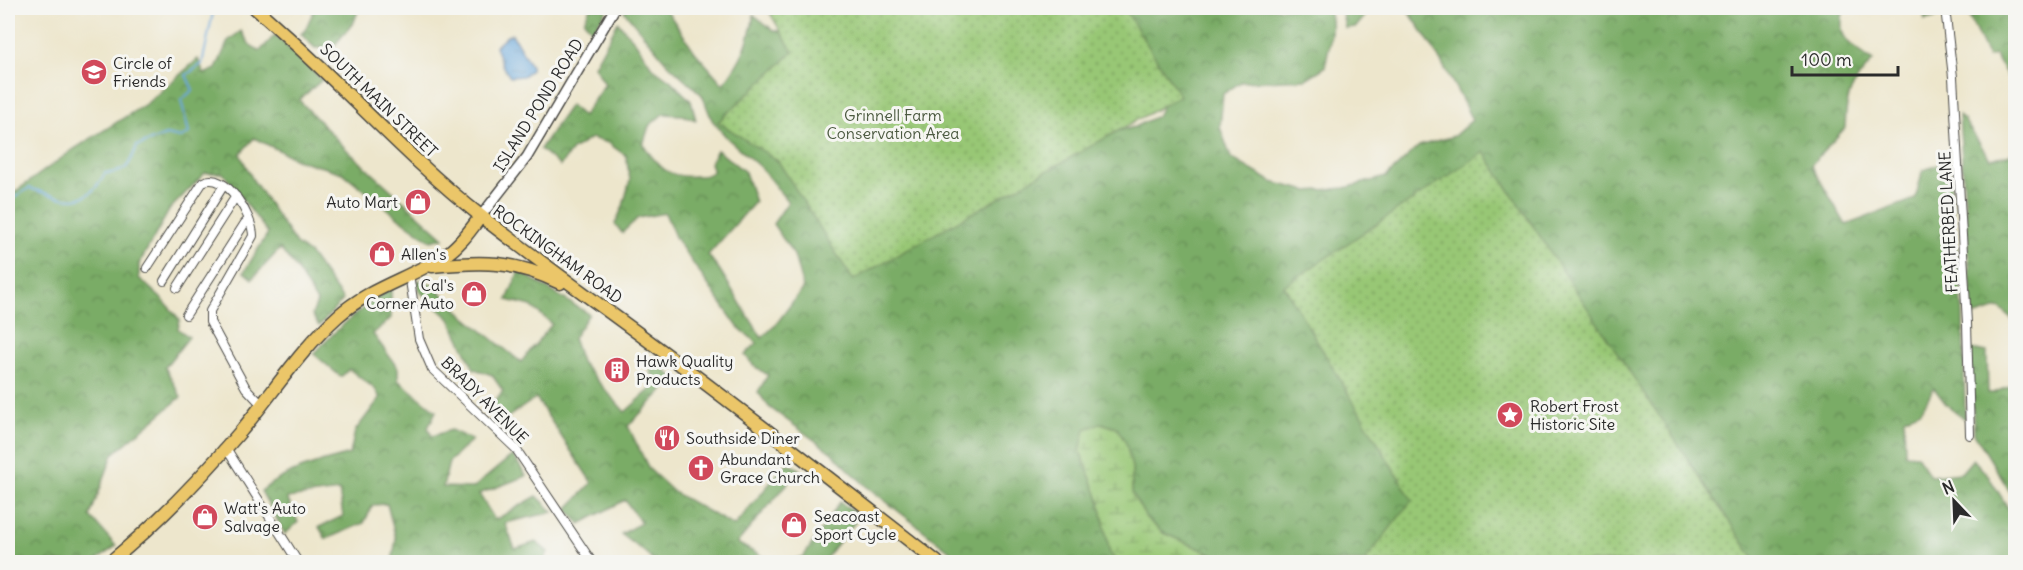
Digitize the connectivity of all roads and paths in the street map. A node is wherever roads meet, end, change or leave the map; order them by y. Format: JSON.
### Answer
{"nodes":[{"id":1,"x":255,"y":8,"type":"edge"},
{"id":2,"x":615,"y":8,"type":"edge"},
{"id":3,"x":1945,"y":8,"type":"edge"},
{"id":4,"x":224,"y":185,"type":"junction"},
{"id":5,"x":236,"y":196,"type":"junction"},
{"id":6,"x":481,"y":216,"type":"junction"},
{"id":7,"x":248,"y":220,"type":"junction"},
{"id":8,"x":424,"y":267,"type":"junction"},
{"id":9,"x":147,"y":268,"type":"dead end"},
{"id":10,"x":409,"y":274,"type":"junction"},
{"id":11,"x":164,"y":280,"type":"dead end"},
{"id":12,"x":177,"y":288,"type":"dead end"},
{"id":13,"x":586,"y":297,"type":"junction"},
{"id":14,"x":186,"y":315,"type":"dead end"},
{"id":15,"x":262,"y":405,"type":"junction"},
{"id":16,"x":1970,"y":435,"type":"dead end"},
{"id":17,"x":226,"y":448,"type":"junction"},
{"id":18,"x":110,"y":562,"type":"edge"},
{"id":19,"x":298,"y":562,"type":"edge"},
{"id":20,"x":592,"y":562,"type":"edge"},
{"id":21,"x":937,"y":562,"type":"edge"}],
"edges":[{"from":1,"to":6,"type":"main road","name":"SOUTH MAIN STREET"},
{"from":2,"to":6,"type":"street","name":"ISLAND POND ROAD"},
{"from":3,"to":16,"type":"street","name":"FEATHERBED LANE"},
{"from":4,"to":5,"type":"street"},
{"from":4,"to":9,"type":"street"},
{"from":4,"to":11,"type":"street"},
{"from":5,"to":7,"type":"street"},
{"from":5,"to":12,"type":"street"},
{"from":6,"to":8,"type":"main road","name":"ROCKINGHAM ROAD"},
{"from":6,"to":13,"type":"main road","name":"ROCKINGHAM ROAD"},
{"from":7,"to":14,"type":"street"},
{"from":7,"to":15,"type":"street"},
{"from":8,"to":10,"type":"main road","name":"ROCKINGHAM ROAD"},
{"from":8,"to":13,"type":"main road"},
{"from":10,"to":15,"type":"main road","name":"ROCKINGHAM ROAD"},
{"from":10,"to":20,"type":"street","name":"BRADY AVENUE"},
{"from":13,"to":21,"type":"main road","name":"ROCKINGHAM ROAD"},
{"from":15,"to":17,"type":"main road","name":"ROCKINGHAM ROAD"},
{"from":17,"to":18,"type":"main road","name":"ROCKINGHAM ROAD"},
{"from":17,"to":19,"type":"street"}]}
